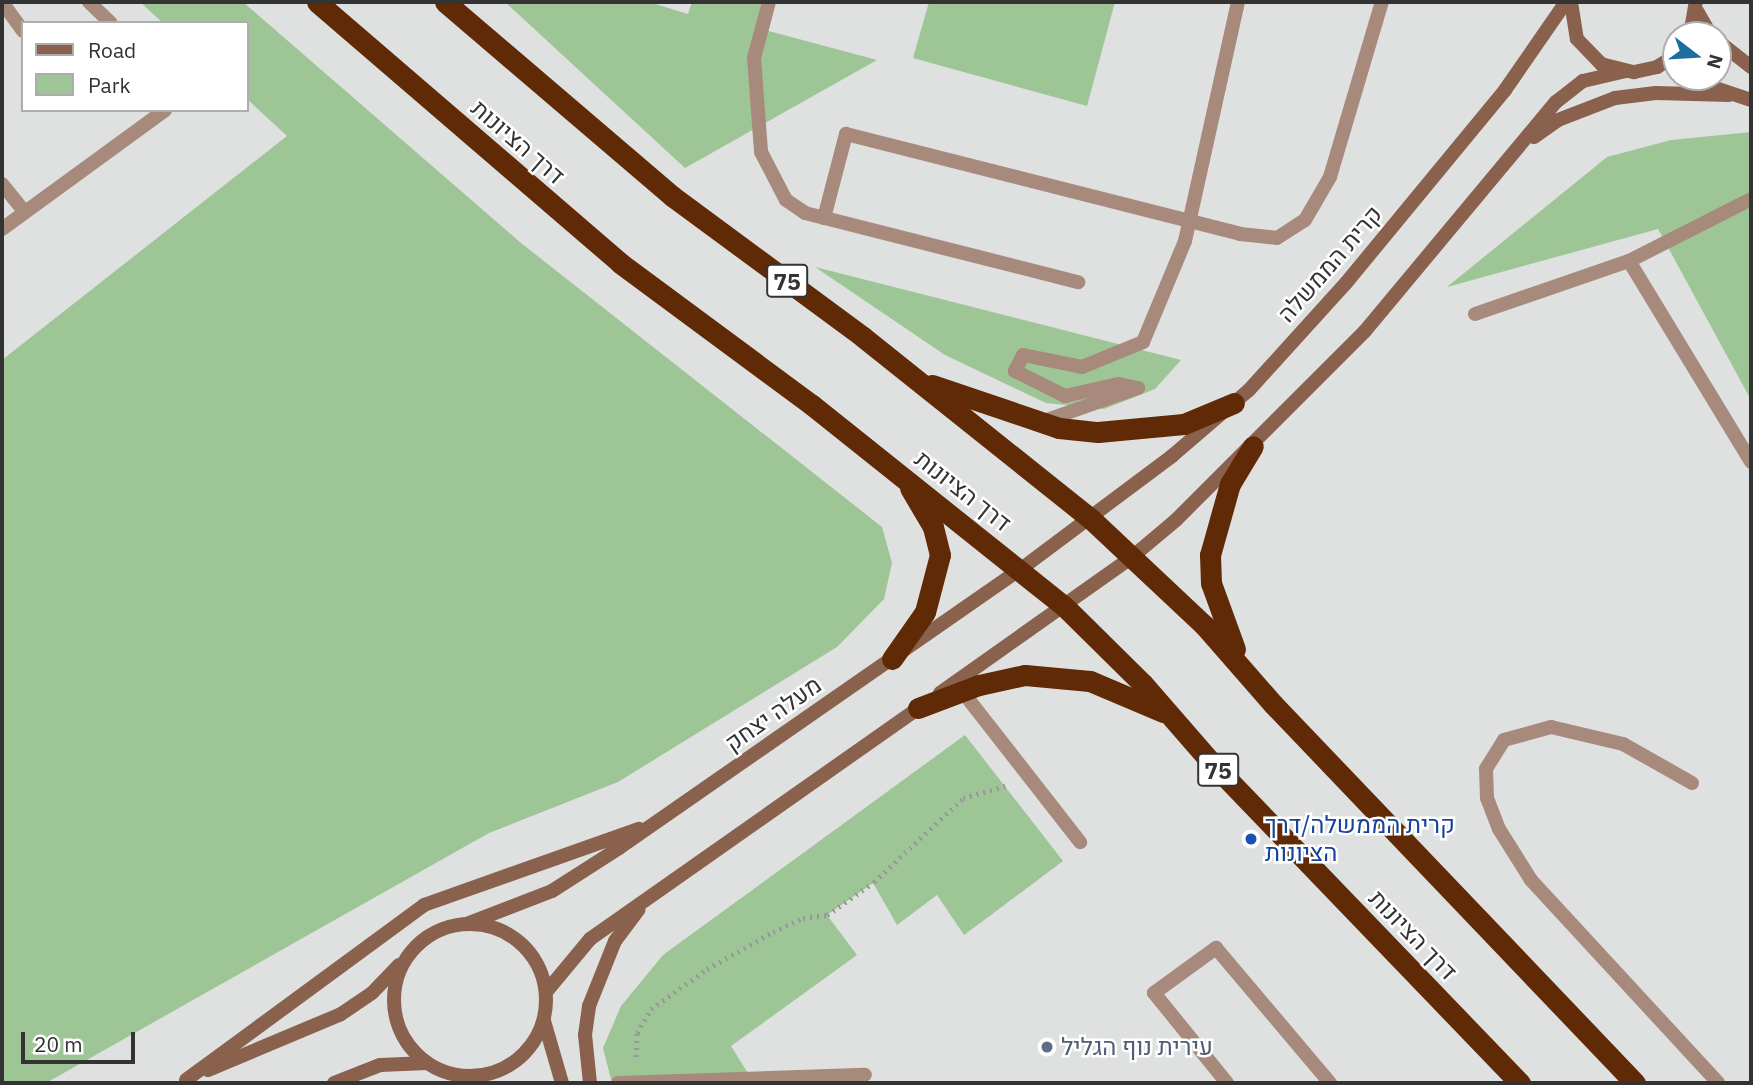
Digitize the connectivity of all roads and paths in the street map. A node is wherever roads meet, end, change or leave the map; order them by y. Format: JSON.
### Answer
{"nodes":[{"id":1,"x":2,"y":2,"type":"edge"},
{"id":2,"x":89,"y":2,"type":"edge"},
{"id":3,"x":317,"y":2,"type":"edge"},
{"id":4,"x":445,"y":2,"type":"edge"},
{"id":5,"x":769,"y":2,"type":"edge"},
{"id":6,"x":1238,"y":2,"type":"edge"},
{"id":7,"x":1382,"y":2,"type":"edge"},
{"id":8,"x":1568,"y":2,"type":"edge"},
{"id":9,"x":109,"y":21,"type":"edge"},
{"id":10,"x":21,"y":28,"type":"edge"},
{"id":11,"x":1732,"y":52,"type":"edge"},
{"id":12,"x":1662,"y":62,"type":"edge"},
{"id":13,"x":1751,"y":66,"type":"edge"},
{"id":14,"x":1648,"y":69,"type":"junction"},
{"id":15,"x":1626,"y":71,"type":"junction"},
{"id":16,"x":1662,"y":72,"type":"edge"},
{"id":17,"x":1718,"y":91,"type":"edge"},
{"id":18,"x":1728,"y":95,"type":"junction"},
{"id":19,"x":1751,"y":100,"type":"edge"},
{"id":20,"x":162,"y":112,"type":"edge"},
{"id":21,"x":1516,"y":151,"type":"junction"},
{"id":22,"x":2,"y":184,"type":"edge"},
{"id":23,"x":1751,"y":199,"type":"edge"},
{"id":24,"x":24,"y":211,"type":"junction"},
{"id":25,"x":824,"y":218,"type":"junction"},
{"id":26,"x":1189,"y":221,"type":"junction"},
{"id":27,"x":2,"y":229,"type":"edge"},
{"id":28,"x":1629,"y":261,"type":"junction"},
{"id":29,"x":1078,"y":282,"type":"dead end"},
{"id":30,"x":1475,"y":314,"type":"dead end"},
{"id":31,"x":917,"y":380,"type":"junction"},
{"id":32,"x":1234,"y":403,"type":"junction"},
{"id":33,"x":1041,"y":422,"type":"junction"},
{"id":34,"x":1253,"y":446,"type":"junction"},
{"id":35,"x":1751,"y":462,"type":"edge"},
{"id":36,"x":901,"y":475,"type":"junction"},
{"id":37,"x":1091,"y":519,"type":"junction"},
{"id":38,"x":1132,"y":557,"type":"junction"},
{"id":39,"x":1021,"y":569,"type":"junction"},
{"id":40,"x":1064,"y":606,"type":"junction"},
{"id":41,"x":892,"y":659,"type":"junction"},
{"id":42,"x":1246,"y":674,"type":"junction"},
{"id":43,"x":962,"y":691,"type":"junction"},
{"id":44,"x":918,"y":708,"type":"junction"},
{"id":45,"x":1172,"y":717,"type":"junction"},
{"id":46,"x":1029,"y":776,"type":"junction"},
{"id":47,"x":1692,"y":783,"type":"dead end"},
{"id":48,"x":656,"y":824,"type":"junction"},
{"id":49,"x":1080,"y":842,"type":"dead end"},
{"id":50,"x":650,"y":895,"type":"junction"},
{"id":51,"x":469,"y":923,"type":"junction"},
{"id":52,"x":407,"y":957,"type":"junction"},
{"id":53,"x":546,"y":992,"type":"junction"},
{"id":54,"x":544,"y":1019,"type":"junction"},
{"id":55,"x":427,"y":1063,"type":"junction"},
{"id":56,"x":864,"y":1075,"type":"dead end"},
{"id":57,"x":467,"y":1080,"type":"edge"},
{"id":58,"x":182,"y":1082,"type":"edge"},
{"id":59,"x":334,"y":1083,"type":"edge"},
{"id":60,"x":562,"y":1083,"type":"edge"},
{"id":61,"x":590,"y":1083,"type":"edge"},
{"id":62,"x":618,"y":1083,"type":"edge"},
{"id":63,"x":634,"y":1083,"type":"edge"},
{"id":64,"x":1227,"y":1083,"type":"edge"},
{"id":65,"x":1330,"y":1083,"type":"edge"},
{"id":66,"x":1520,"y":1083,"type":"edge"},
{"id":67,"x":1635,"y":1083,"type":"edge"},
{"id":68,"x":1718,"y":1083,"type":"edge"}],
"edges":[{"from":1,"to":10,"type":"street"},
{"from":2,"to":9,"type":"street"},
{"from":3,"to":36,"type":"highway","name":"דרך הציונות","number":"75"},
{"from":4,"to":31,"type":"highway","number":"75"},
{"from":5,"to":25,"type":"street"},
{"from":6,"to":26,"type":"street"},
{"from":7,"to":26,"type":"street"},
{"from":8,"to":15,"type":"main road","name":"קרית הממשלה"},
{"from":8,"to":32,"type":"main road","name":"קרית הממשלה"},
{"from":11,"to":13,"type":"main road"},
{"from":12,"to":14,"type":"main road","name":"קרית הממשלה"},
{"from":14,"to":15,"type":"main road","name":"קרית הממשלה"},
{"from":14,"to":16,"type":"main road"},
{"from":15,"to":21,"type":"main road","name":"קרית הממשלה"},
{"from":17,"to":18,"type":"main road"},
{"from":18,"to":19,"type":"main road"},
{"from":18,"to":21,"type":"main road"},
{"from":20,"to":24,"type":"street"},
{"from":21,"to":34,"type":"main road","name":"קרית הממשלה"},
{"from":22,"to":24,"type":"street"},
{"from":23,"to":28,"type":"street"},
{"from":24,"to":27,"type":"street"},
{"from":25,"to":26,"type":"street"},
{"from":25,"to":29,"type":"street"},
{"from":26,"to":33,"type":"street"},
{"from":28,"to":30,"type":"street"},
{"from":28,"to":35,"type":"street"},
{"from":31,"to":33,"type":"highway"},
{"from":31,"to":37,"type":"highway","number":"75"},
{"from":32,"to":33,"type":"highway"},
{"from":32,"to":37,"type":"main road","name":"קרית הממשלה"},
{"from":34,"to":38,"type":"main road","name":"קרית הממשלה"},
{"from":34,"to":42,"type":"highway"},
{"from":36,"to":39,"type":"highway","name":"דרך הציונות","number":"75"},
{"from":36,"to":41,"type":"highway"},
{"from":37,"to":38,"type":"highway","number":"75"},
{"from":37,"to":39,"type":"main road","name":"מעלה יצחק"},
{"from":38,"to":40,"type":"main road"},
{"from":38,"to":42,"type":"highway","number":"75"},
{"from":39,"to":40,"type":"highway","name":"דרך הציונות","number":"75"},
{"from":39,"to":41,"type":"main road","name":"מעלה יצחק"},
{"from":40,"to":44,"type":"main road"},
{"from":40,"to":45,"type":"highway","name":"דרך הציונות","number":"75"},
{"from":41,"to":48,"type":"main road","name":"מעלה יצחק"},
{"from":42,"to":67,"type":"highway","number":"75"},
{"from":43,"to":44,"type":"highway"},
{"from":43,"to":45,"type":"highway"},
{"from":43,"to":46,"type":"street"},
{"from":44,"to":50,"type":"main road"},
{"from":45,"to":66,"type":"highway","name":"דרך הציונות","number":"75"},
{"from":46,"to":49,"type":"street"},
{"from":46,"to":63,"type":"path"},
{"from":47,"to":68,"type":"street"},
{"from":48,"to":51,"type":"main road","name":"מעלה יצחק"},
{"from":48,"to":58,"type":"main road"},
{"from":50,"to":53,"type":"main road"},
{"from":50,"to":61,"type":"main road"},
{"from":51,"to":52,"type":"main road"},
{"from":51,"to":53,"type":"main road"},
{"from":52,"to":55,"type":"main road"},
{"from":52,"to":58,"type":"main road"},
{"from":53,"to":54,"type":"main road"},
{"from":54,"to":57,"type":"main road"},
{"from":54,"to":60,"type":"main road"},
{"from":55,"to":57,"type":"main road"},
{"from":55,"to":59,"type":"main road"},
{"from":56,"to":63,"type":"street"},
{"from":62,"to":63,"type":"street"},
{"from":64,"to":65,"type":"street"}]}
